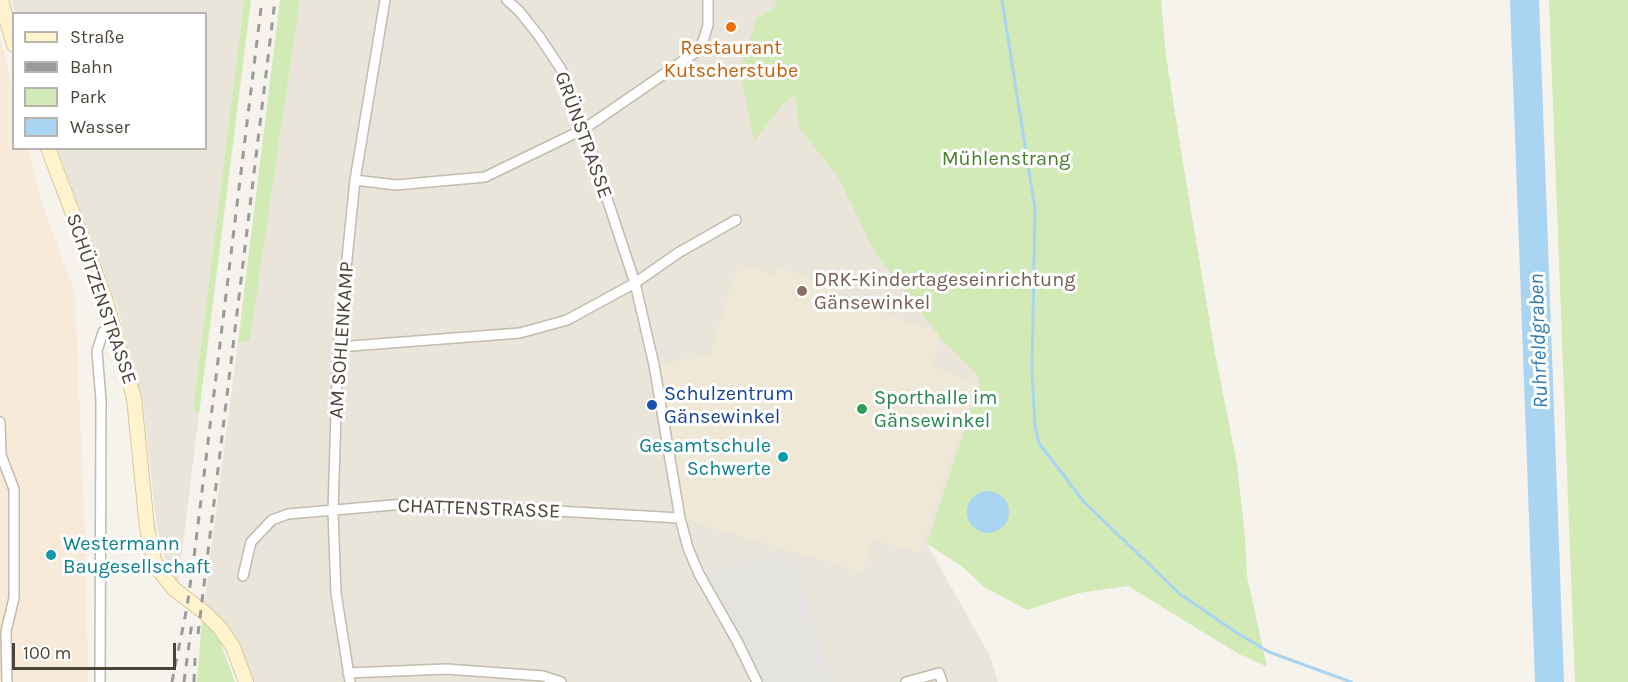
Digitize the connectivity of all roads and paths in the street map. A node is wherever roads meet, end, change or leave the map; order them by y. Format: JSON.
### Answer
{"nodes":[{"id":1,"x":1,"y":0,"type":"edge"},
{"id":2,"x":385,"y":0,"type":"edge"},
{"id":3,"x":507,"y":0,"type":"edge"},
{"id":4,"x":708,"y":0,"type":"edge"},
{"id":5,"x":12,"y":38,"type":"edge"},
{"id":6,"x":584,"y":129,"type":"junction"},
{"id":7,"x":49,"y":150,"type":"edge"},
{"id":8,"x":355,"y":180,"type":"junction"},
{"id":9,"x":736,"y":220,"type":"dead end"},
{"id":10,"x":635,"y":283,"type":"junction"},
{"id":11,"x":113,"y":324,"type":"junction"},
{"id":12,"x":338,"y":347,"type":"junction"},
{"id":13,"x":0,"y":422,"type":"edge"},
{"id":14,"x":333,"y":511,"type":"junction"},
{"id":15,"x":680,"y":518,"type":"junction"},
{"id":16,"x":243,"y":576,"type":"dead end"},
{"id":17,"x":349,"y":678,"type":"edge"},
{"id":18,"x":7,"y":682,"type":"edge"},
{"id":19,"x":100,"y":682,"type":"edge"},
{"id":20,"x":246,"y":682,"type":"edge"},
{"id":21,"x":561,"y":682,"type":"edge"},
{"id":22,"x":757,"y":682,"type":"edge"},
{"id":23,"x":906,"y":682,"type":"edge"},
{"id":24,"x":942,"y":682,"type":"edge"}],
"edges":[{"from":1,"to":5,"type":"main road"},
{"from":2,"to":8,"type":"street","name":"AM SOHLENKAMP"},
{"from":3,"to":6,"type":"street","name":"GRÜNSTRASSE"},
{"from":4,"to":6,"type":"street"},
{"from":6,"to":8,"type":"street"},
{"from":6,"to":10,"type":"street","name":"GRÜNSTRASSE"},
{"from":7,"to":11,"type":"main road","name":"SCHÜTZENSTRASSE"},
{"from":8,"to":12,"type":"street","name":"AM SOHLENKAMP"},
{"from":9,"to":10,"type":"street"},
{"from":10,"to":12,"type":"street"},
{"from":10,"to":15,"type":"street","name":"GRÜNSTRASSE"},
{"from":11,"to":19,"type":"street"},
{"from":11,"to":20,"type":"main road","name":"SCHÜTZENSTRASSE"},
{"from":12,"to":14,"type":"street","name":"AM SOHLENKAMP"},
{"from":13,"to":18,"type":"street"},
{"from":14,"to":15,"type":"street","name":"CHATTENSTRASSE"},
{"from":14,"to":16,"type":"street","name":"CHATTENSTRASSE"},
{"from":14,"to":17,"type":"street","name":"AM SOHLENKAMP"},
{"from":15,"to":22,"type":"street","name":"GRÜNSTRASSE"},
{"from":17,"to":21,"type":"street"},
{"from":23,"to":24,"type":"street"}]}
